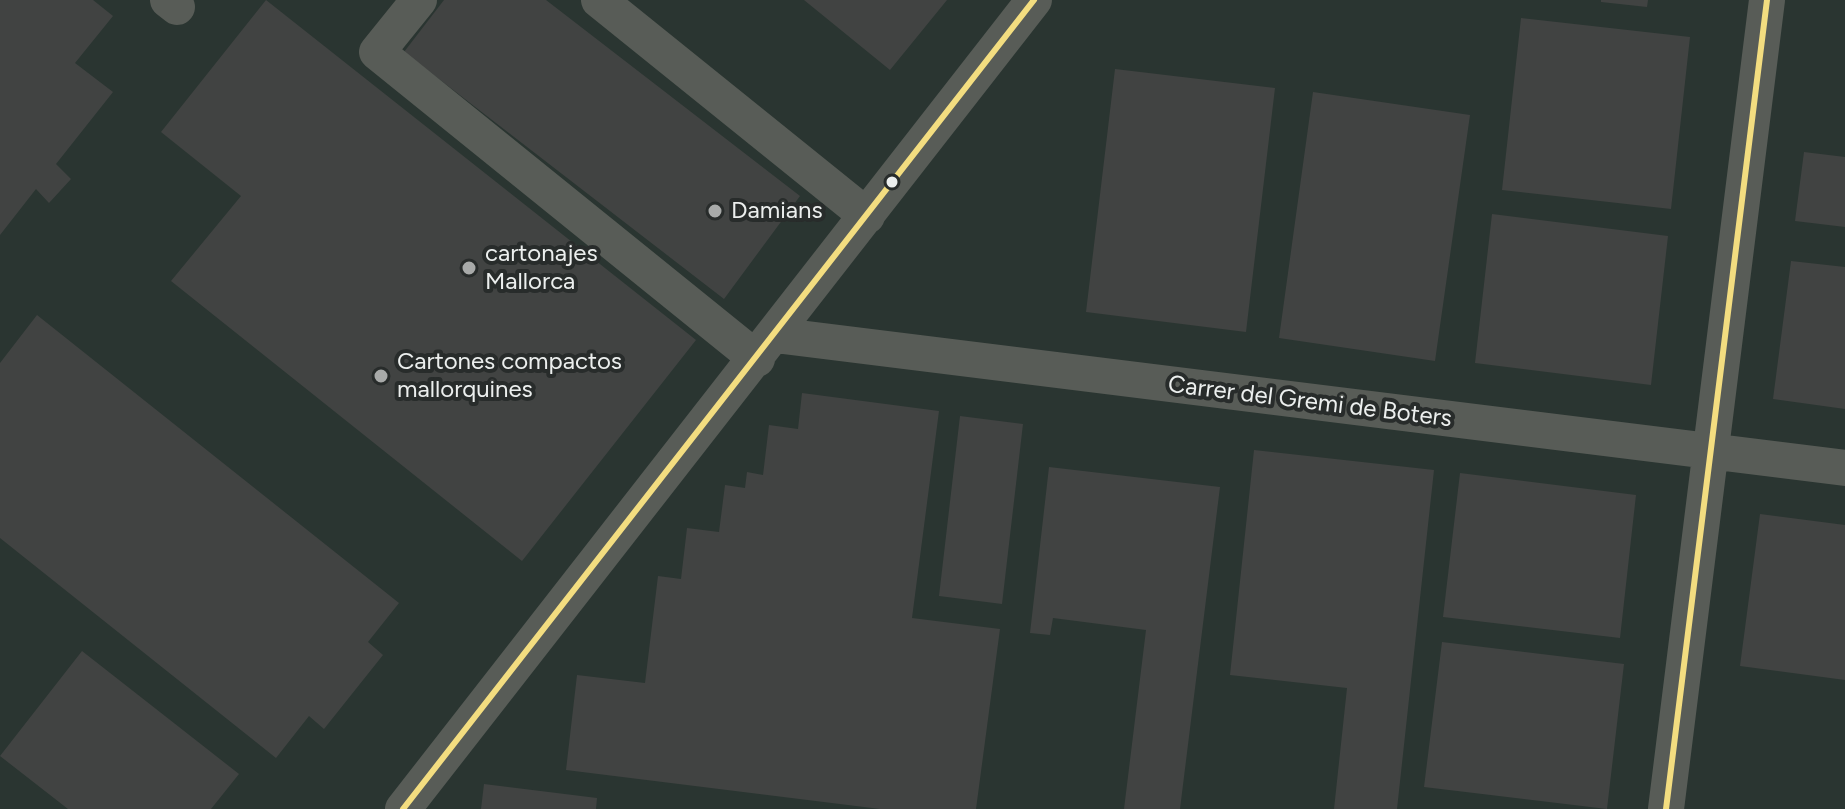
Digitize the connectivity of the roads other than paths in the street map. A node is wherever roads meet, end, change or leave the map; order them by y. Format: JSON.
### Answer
{"nodes":[{"id":1,"x":419,"y":0,"type":"edge"},
{"id":2,"x":599,"y":0,"type":"edge"},
{"id":3,"x":1034,"y":0,"type":"edge"},
{"id":4,"x":1767,"y":0,"type":"edge"},
{"id":5,"x":867,"y":216,"type":"junction"},
{"id":6,"x":766,"y":347,"type":"junction"},
{"id":7,"x":1711,"y":452,"type":"junction"},
{"id":8,"x":1845,"y":468,"type":"edge"},
{"id":9,"x":403,"y":809,"type":"edge"},
{"id":10,"x":1666,"y":809,"type":"edge"}],
"edges":[{"from":1,"to":6,"type":"street"},
{"from":2,"to":5,"type":"street"},
{"from":3,"to":5,"type":"street"},
{"from":4,"to":7,"type":"street"},
{"from":5,"to":6,"type":"street"},
{"from":6,"to":7,"type":"street","name":"Carrer del Gremi de Boters"},
{"from":6,"to":9,"type":"street"},
{"from":7,"to":8,"type":"street","name":"Carrer del Gremi de Boters"},
{"from":7,"to":10,"type":"street"}]}
